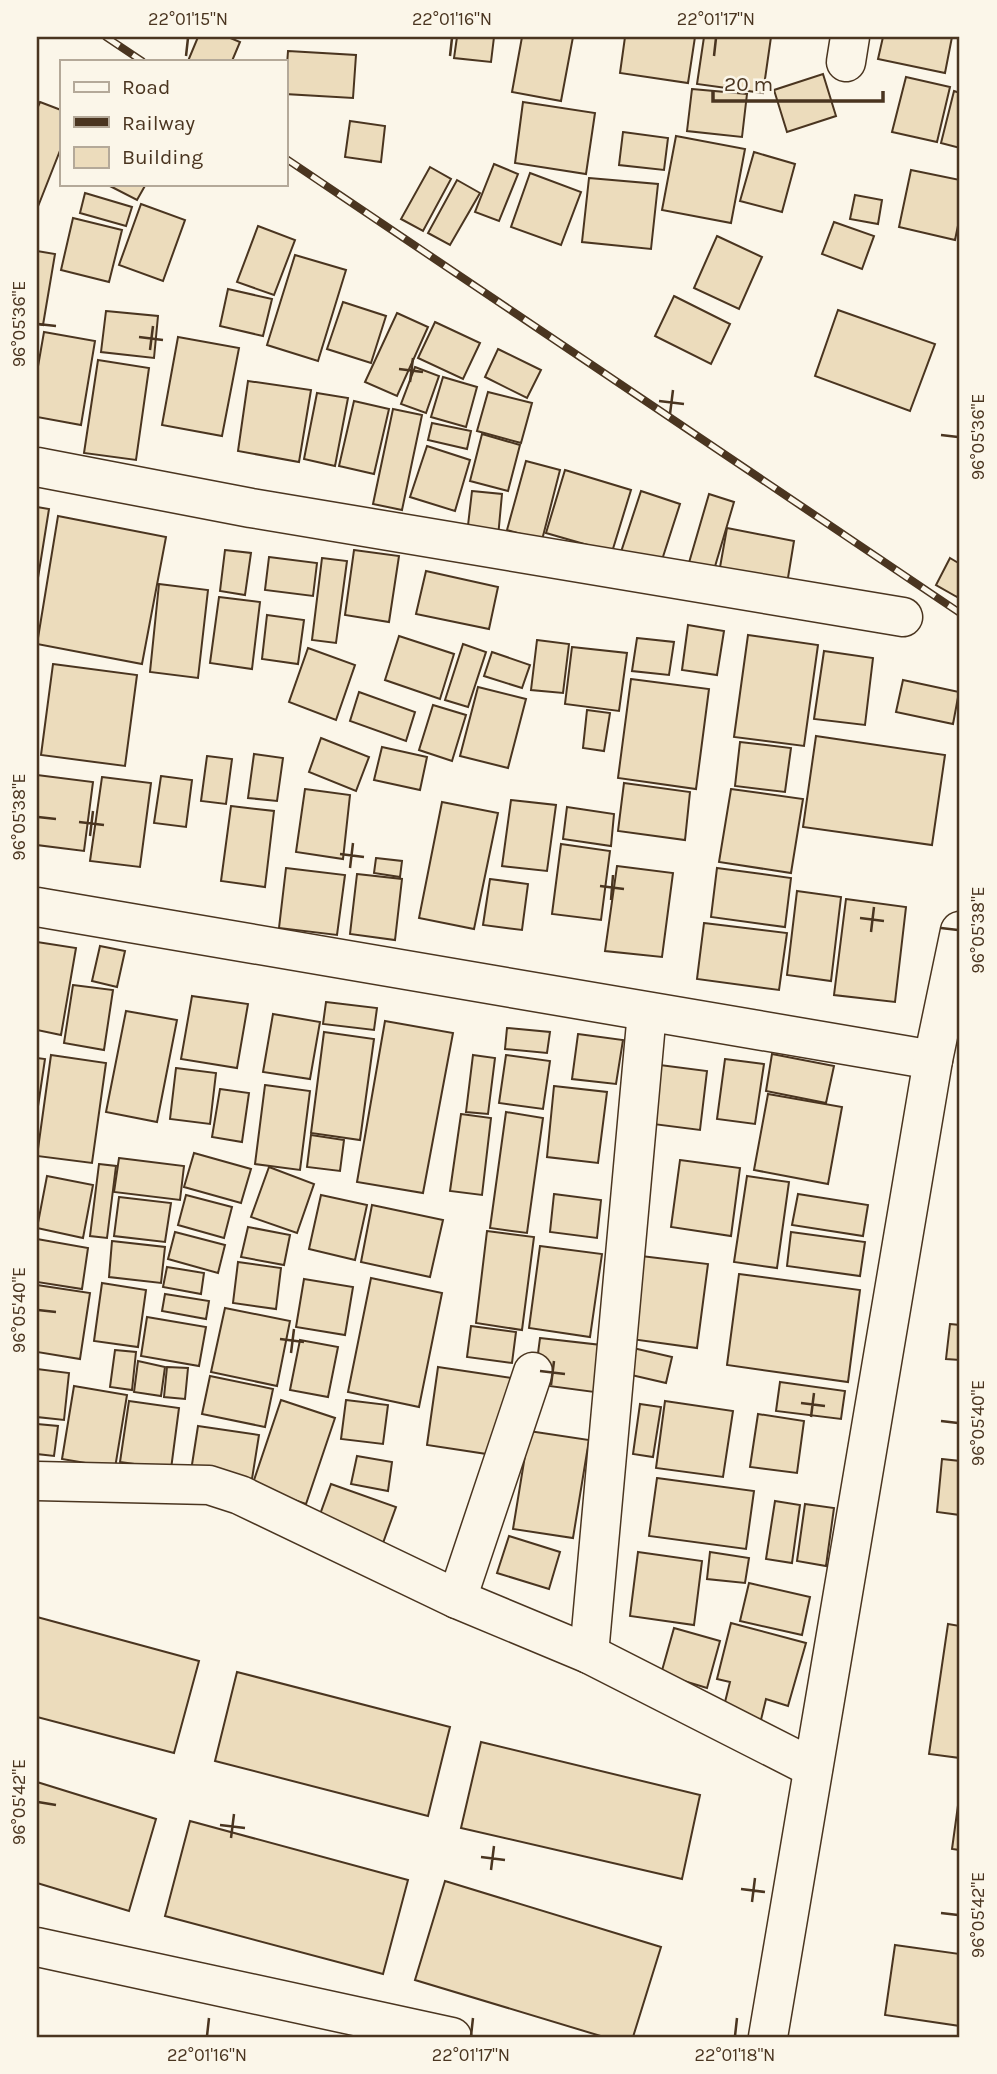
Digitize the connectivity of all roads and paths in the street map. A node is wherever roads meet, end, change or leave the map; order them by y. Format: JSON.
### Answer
{"nodes":[{"id":1,"x":37,"y":467,"type":"edge"},
{"id":2,"x":903,"y":617,"type":"dead end"},
{"id":3,"x":37,"y":907,"type":"edge"},
{"id":4,"x":960,"y":931,"type":"edge"},
{"id":5,"x":647,"y":1012,"type":"junction"},
{"id":6,"x":933,"y":1060,"type":"junction"},
{"id":7,"x":533,"y":1372,"type":"dead end"},
{"id":8,"x":37,"y":1481,"type":"edge"},
{"id":9,"x":457,"y":1599,"type":"junction"},
{"id":10,"x":589,"y":1654,"type":"junction"},
{"id":11,"x":813,"y":1768,"type":"junction"},
{"id":12,"x":37,"y":1947,"type":"edge"},
{"id":13,"x":452,"y":2037,"type":"edge"},
{"id":14,"x":768,"y":2037,"type":"edge"}],
"edges":[{"from":1,"to":2,"type":"street"},
{"from":3,"to":5,"type":"street"},
{"from":4,"to":6,"type":"street"},
{"from":5,"to":6,"type":"street"},
{"from":5,"to":10,"type":"street"},
{"from":6,"to":11,"type":"street"},
{"from":7,"to":9,"type":"street"},
{"from":8,"to":9,"type":"street"},
{"from":9,"to":10,"type":"street"},
{"from":10,"to":11,"type":"street"},
{"from":11,"to":14,"type":"street"},
{"from":12,"to":13,"type":"street"}]}
